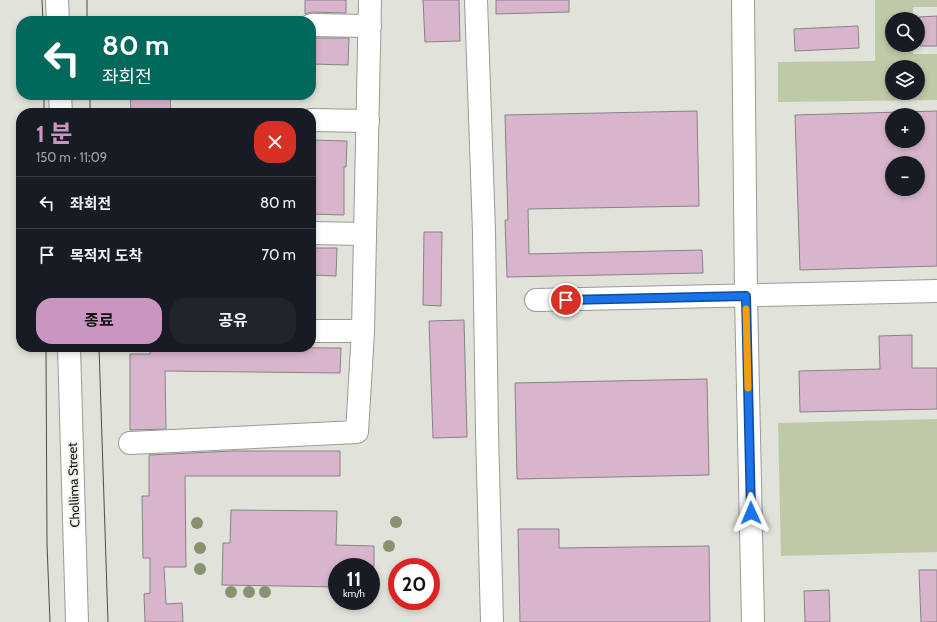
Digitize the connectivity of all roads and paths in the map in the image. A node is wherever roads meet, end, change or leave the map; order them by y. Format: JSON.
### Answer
{"nodes":[{"id":1,"x":57,"y":0,"type":"edge"},
{"id":2,"x":370,"y":0,"type":"edge"},
{"id":3,"x":476,"y":0,"type":"edge"},
{"id":4,"x":743,"y":0,"type":"edge"},
{"id":5,"x":58,"y":16,"type":"edge"},
{"id":6,"x":316,"y":25,"type":"edge"},
{"id":7,"x":370,"y":26,"type":"junction"},
{"id":8,"x":316,"y":120,"type":"edge"},
{"id":9,"x":368,"y":121,"type":"junction"},
{"id":10,"x":316,"y":233,"type":"edge"},
{"id":11,"x":365,"y":234,"type":"junction"},
{"id":12,"x":937,"y":291,"type":"edge"},
{"id":13,"x":746,"y":296,"type":"junction"},
{"id":14,"x":536,"y":300,"type":"dead end"},
{"id":15,"x":316,"y":331,"type":"edge"},
{"id":16,"x":363,"y":331,"type":"junction"},
{"id":17,"x":68,"y":352,"type":"edge"},
{"id":18,"x":130,"y":443,"type":"dead end"},
{"id":19,"x":77,"y":622,"type":"edge"},
{"id":20,"x":492,"y":622,"type":"edge"},
{"id":21,"x":754,"y":622,"type":"edge"}],
"edges":[{"from":1,"to":5,"type":"main road"},
{"from":2,"to":7,"type":"main road"},
{"from":3,"to":20,"type":"main road"},
{"from":4,"to":13,"type":"main road"},
{"from":6,"to":7,"type":"main road"},
{"from":7,"to":9,"type":"main road"},
{"from":8,"to":9,"type":"main road"},
{"from":9,"to":11,"type":"main road"},
{"from":10,"to":11,"type":"main road"},
{"from":11,"to":16,"type":"main road"},
{"from":12,"to":13,"type":"main road"},
{"from":13,"to":14,"type":"main road"},
{"from":13,"to":21,"type":"main road"},
{"from":15,"to":16,"type":"main road"},
{"from":16,"to":18,"type":"main road"},
{"from":17,"to":19,"type":"main road","name":"Chollima Street"}]}
